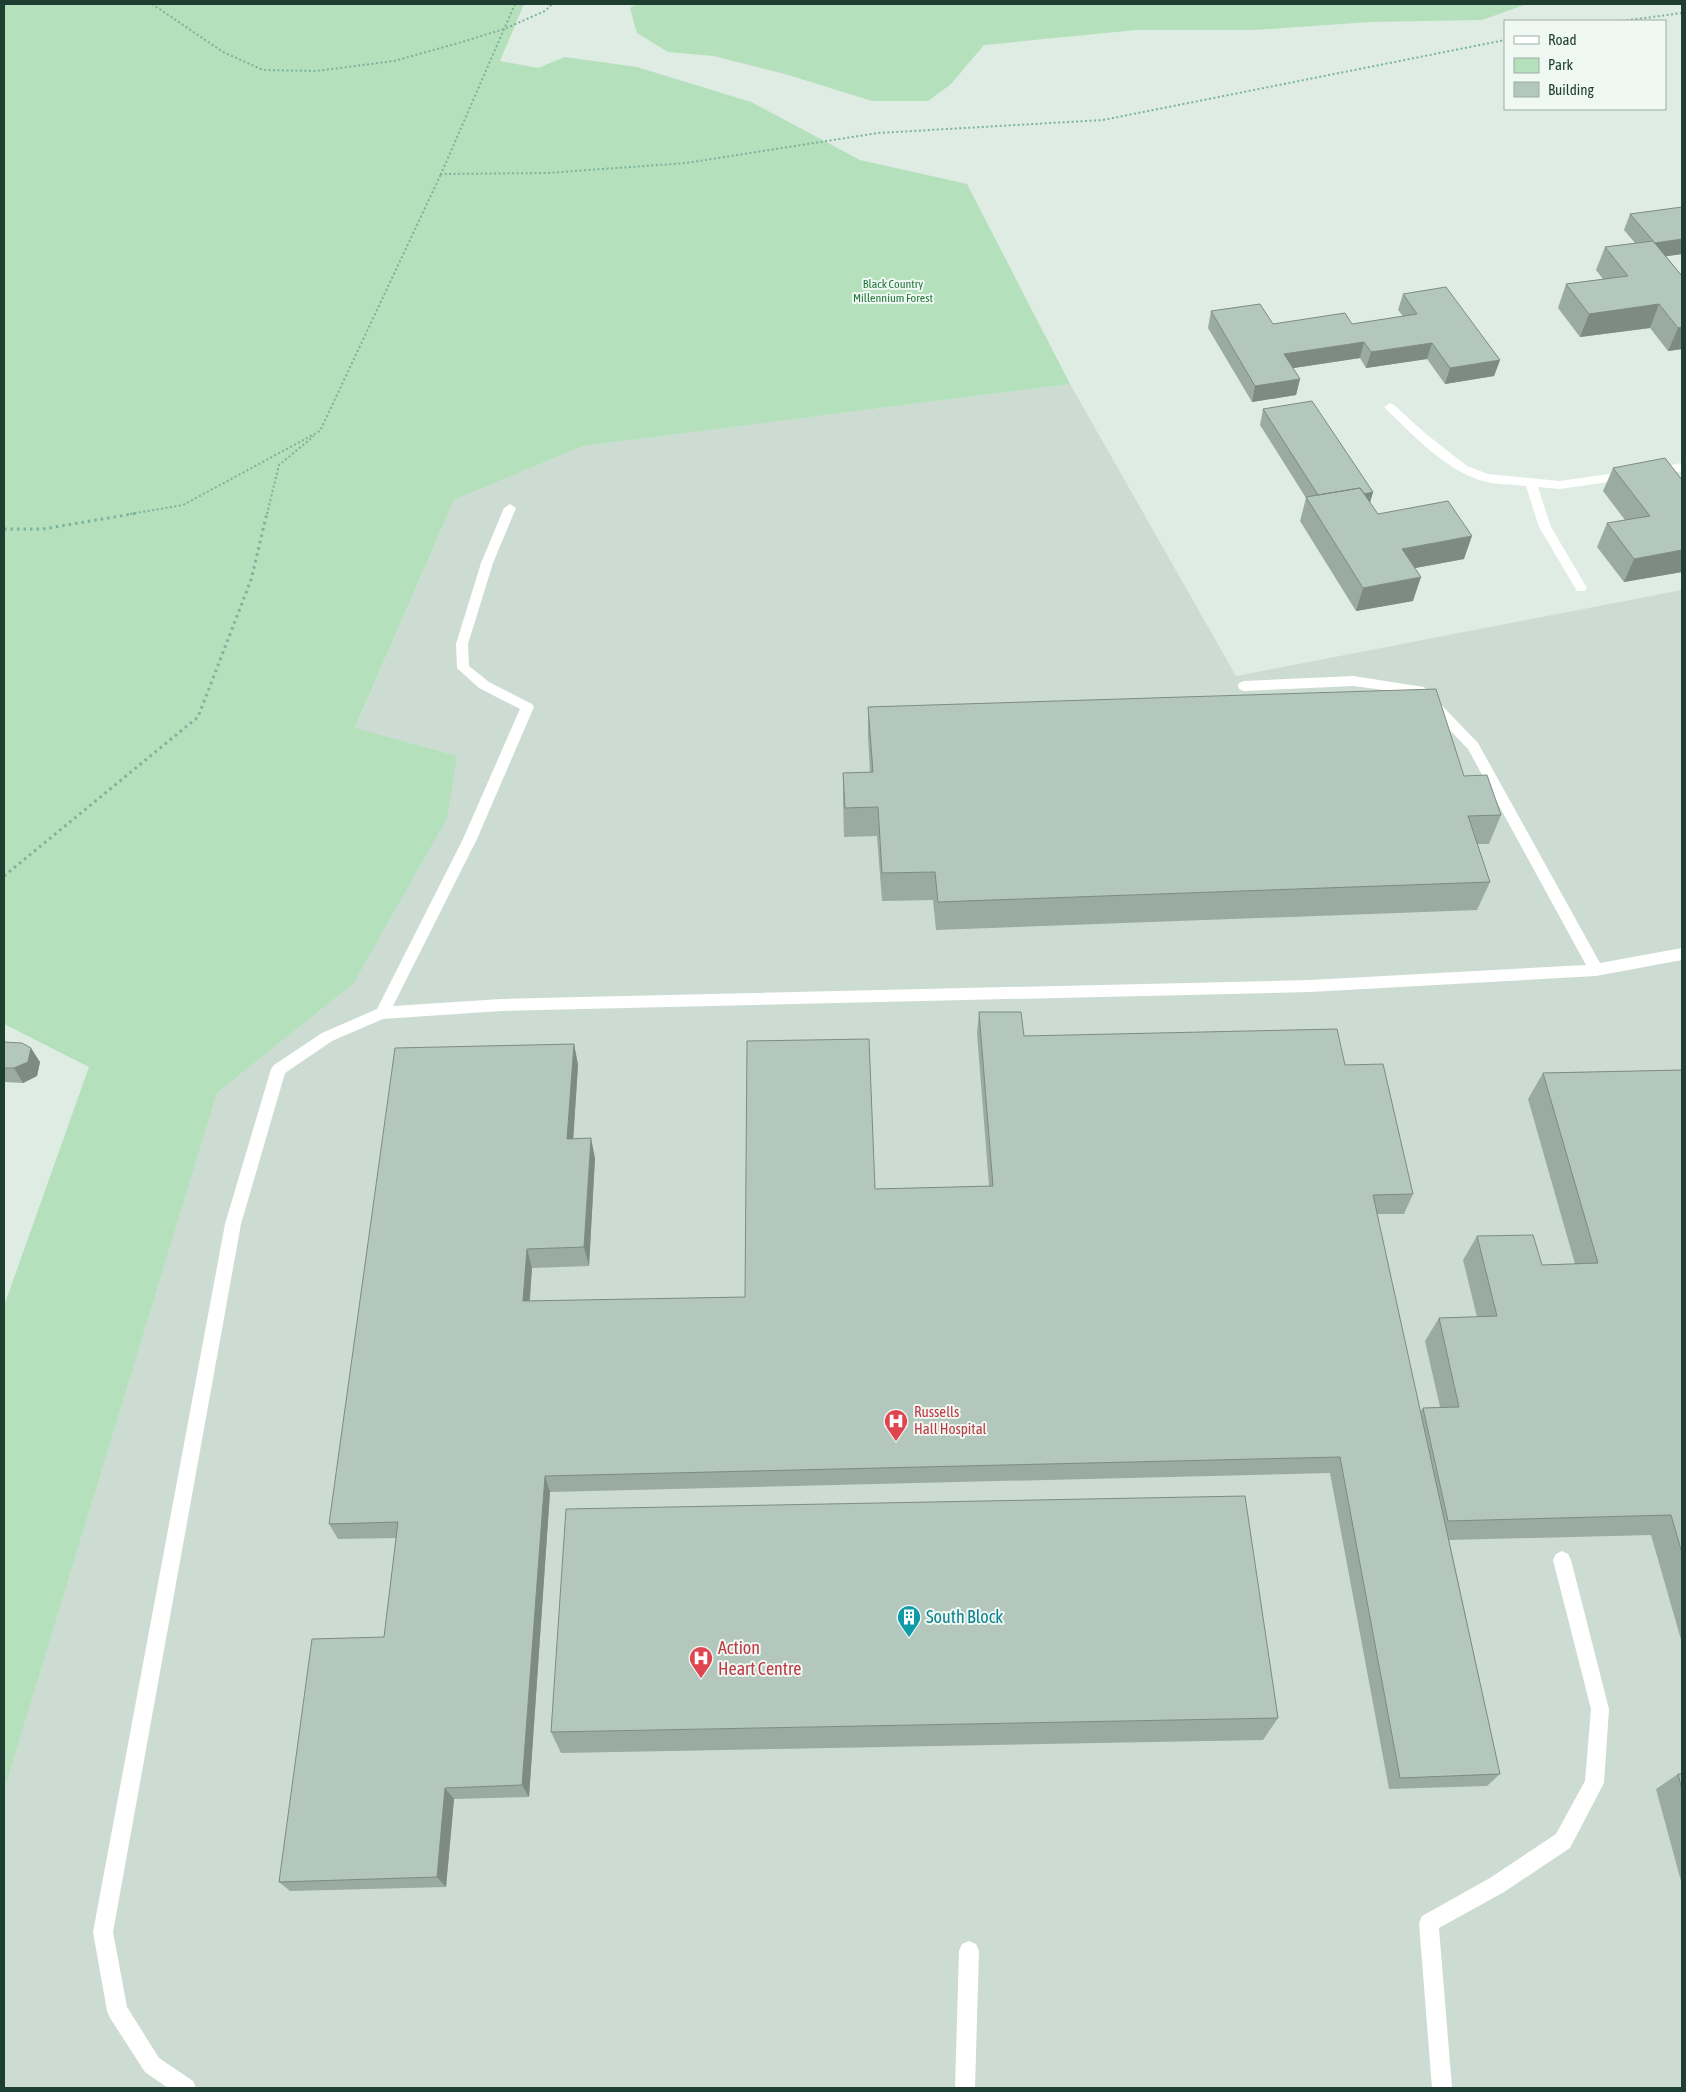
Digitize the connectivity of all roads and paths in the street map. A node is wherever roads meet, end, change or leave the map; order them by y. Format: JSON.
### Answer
{"nodes":[{"id":1,"x":152,"y":4,"type":"edge"},
{"id":2,"x":515,"y":4,"type":"edge"},
{"id":3,"x":552,"y":4,"type":"edge"},
{"id":4,"x":1682,"y":13,"type":"edge"},
{"id":5,"x":1630,"y":20,"type":"edge"},
{"id":6,"x":504,"y":28,"type":"junction"},
{"id":7,"x":1504,"y":40,"type":"edge"},
{"id":8,"x":441,"y":174,"type":"junction"},
{"id":9,"x":1390,"y":407,"type":"dead end"},
{"id":10,"x":320,"y":431,"type":"junction"},
{"id":11,"x":1682,"y":468,"type":"edge"},
{"id":12,"x":1531,"y":483,"type":"junction"},
{"id":13,"x":510,"y":508,"type":"dead end"},
{"id":14,"x":4,"y":529,"type":"edge"},
{"id":15,"x":1581,"y":588,"type":"dead end"},
{"id":16,"x":1244,"y":686,"type":"dead end"},
{"id":17,"x":4,"y":876,"type":"edge"},
{"id":18,"x":1682,"y":954,"type":"edge"},
{"id":19,"x":1596,"y":970,"type":"junction"},
{"id":20,"x":382,"y":1013,"type":"junction"},
{"id":21,"x":1562,"y":1560,"type":"edge"},
{"id":22,"x":969,"y":1951,"type":"dead end"},
{"id":23,"x":186,"y":2088,"type":"edge"},
{"id":24,"x":964,"y":2088,"type":"edge"},
{"id":25,"x":1442,"y":2088,"type":"edge"}],
"edges":[{"from":1,"to":6,"type":"path"},
{"from":2,"to":6,"type":"path"},
{"from":3,"to":6,"type":"path"},
{"from":4,"to":5,"type":"path"},
{"from":6,"to":8,"type":"path"},
{"from":7,"to":8,"type":"path"},
{"from":8,"to":10,"type":"path"},
{"from":9,"to":12,"type":"lane"},
{"from":10,"to":14,"type":"path"},
{"from":10,"to":17,"type":"path"},
{"from":11,"to":12,"type":"lane"},
{"from":12,"to":15,"type":"lane"},
{"from":13,"to":20,"type":"lane"},
{"from":16,"to":19,"type":"lane"},
{"from":18,"to":19,"type":"lane"},
{"from":19,"to":20,"type":"lane"},
{"from":20,"to":23,"type":"lane"},
{"from":21,"to":25,"type":"lane"},
{"from":22,"to":24,"type":"lane"}]}
